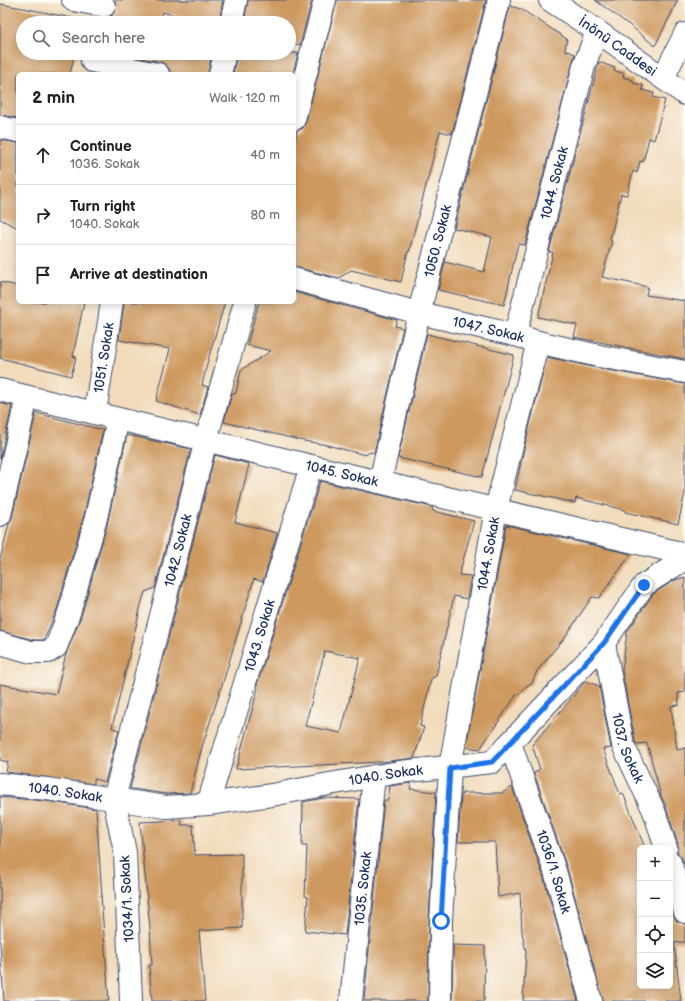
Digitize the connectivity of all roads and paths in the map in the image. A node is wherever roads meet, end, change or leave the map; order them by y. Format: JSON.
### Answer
{"nodes":[{"id":1,"x":73,"y":0,"type":"edge"},
{"id":2,"x":236,"y":0,"type":"edge"},
{"id":3,"x":325,"y":0,"type":"edge"},
{"id":4,"x":499,"y":0,"type":"edge"},
{"id":5,"x":550,"y":0,"type":"edge"},
{"id":6,"x":103,"y":10,"type":"edge"},
{"id":7,"x":233,"y":16,"type":"edge"},
{"id":8,"x":597,"y":31,"type":"junction"},
{"id":9,"x":685,"y":34,"type":"edge"},
{"id":10,"x":223,"y":60,"type":"edge"},
{"id":11,"x":92,"y":63,"type":"edge"},
{"id":12,"x":146,"y":72,"type":"edge"},
{"id":13,"x":220,"y":72,"type":"edge"},
{"id":14,"x":663,"y":78,"type":"junction"},
{"id":15,"x":685,"y":94,"type":"edge"},
{"id":16,"x":296,"y":111,"type":"edge"},
{"id":17,"x":0,"y":127,"type":"edge"},
{"id":18,"x":16,"y":131,"type":"edge"},
{"id":19,"x":296,"y":280,"type":"edge"},
{"id":20,"x":112,"y":304,"type":"edge"},
{"id":21,"x":244,"y":304,"type":"edge"},
{"id":22,"x":419,"y":314,"type":"junction"},
{"id":23,"x":515,"y":335,"type":"junction"},
{"id":24,"x":538,"y":342,"type":"junction"},
{"id":25,"x":685,"y":372,"type":"edge"},
{"id":26,"x":0,"y":390,"type":"edge"},
{"id":27,"x":27,"y":397,"type":"junction"},
{"id":28,"x":95,"y":413,"type":"junction"},
{"id":29,"x":118,"y":419,"type":"junction"},
{"id":30,"x":206,"y":440,"type":"junction"},
{"id":31,"x":311,"y":466,"type":"junction"},
{"id":32,"x":380,"y":482,"type":"junction"},
{"id":33,"x":496,"y":509,"type":"junction"},
{"id":34,"x":0,"y":515,"type":"edge"},
{"id":35,"x":685,"y":554,"type":"edge"},
{"id":36,"x":685,"y":559,"type":"edge"},
{"id":37,"x":0,"y":643,"type":"edge"},
{"id":38,"x":604,"y":643,"type":"junction"},
{"id":39,"x":510,"y":744,"type":"junction"},
{"id":40,"x":450,"y":768,"type":"junction"},
{"id":41,"x":374,"y":776,"type":"junction"},
{"id":42,"x":0,"y":784,"type":"edge"},
{"id":43,"x":114,"y":799,"type":"junction"},
{"id":44,"x":208,"y":804,"type":"junction"},
{"id":45,"x":665,"y":845,"type":"edge"},
{"id":46,"x":673,"y":872,"type":"edge"},
{"id":47,"x":685,"y":912,"type":"edge"},
{"id":48,"x":131,"y":1001,"type":"edge"},
{"id":49,"x":351,"y":1001,"type":"edge"},
{"id":50,"x":440,"y":1001,"type":"edge"},
{"id":51,"x":591,"y":1001,"type":"edge"}],
"edges":[{"from":1,"to":6,"type":"street"},
{"from":2,"to":7,"type":"street"},
{"from":3,"to":16,"type":"street"},
{"from":4,"to":22,"type":"street","name":"1050. Sokak"},
{"from":5,"to":8,"type":"street","name":"İnönü Caddesi"},
{"from":8,"to":14,"type":"street","name":"İnönü Caddesi"},
{"from":8,"to":23,"type":"street","name":"1044. Sokak"},
{"from":9,"to":14,"type":"street"},
{"from":10,"to":13,"type":"street"},
{"from":11,"to":12,"type":"street"},
{"from":14,"to":15,"type":"street","name":"İnönü Caddesi"},
{"from":17,"to":18,"type":"street"},
{"from":19,"to":22,"type":"street","name":"1047. Sokak"},
{"from":20,"to":28,"type":"street","name":"1051. Sokak"},
{"from":21,"to":30,"type":"street","name":"1042. Sokak"},
{"from":22,"to":23,"type":"street","name":"1047. Sokak"},
{"from":22,"to":32,"type":"street","name":"1050. Sokak"},
{"from":23,"to":24,"type":"street","name":"1047. Sokak"},
{"from":24,"to":25,"type":"street","name":"1047. Sokak"},
{"from":24,"to":33,"type":"street","name":"1044. Sokak"},
{"from":26,"to":27,"type":"street","name":"1045. Sokak"},
{"from":27,"to":28,"type":"street","name":"1045. Sokak"},
{"from":27,"to":34,"type":"street"},
{"from":28,"to":29,"type":"street","name":"1045. Sokak"},
{"from":29,"to":30,"type":"street","name":"1045. Sokak"},
{"from":29,"to":37,"type":"street"},
{"from":30,"to":31,"type":"street","name":"1045. Sokak"},
{"from":30,"to":43,"type":"street","name":"1042. Sokak"},
{"from":31,"to":32,"type":"street","name":"1045. Sokak"},
{"from":31,"to":44,"type":"street","name":"1043. Sokak"},
{"from":32,"to":33,"type":"street","name":"1045. Sokak"},
{"from":33,"to":35,"type":"street","name":"1045. Sokak"},
{"from":33,"to":40,"type":"street","name":"1044. Sokak"},
{"from":36,"to":38,"type":"street","name":"1040. Sokak"},
{"from":38,"to":39,"type":"street","name":"1040. Sokak"},
{"from":38,"to":45,"type":"street","name":"1037. Sokak"},
{"from":39,"to":40,"type":"street","name":"1040. Sokak"},
{"from":39,"to":51,"type":"street","name":"1036/1. Sokak"},
{"from":40,"to":41,"type":"street","name":"1040. Sokak"},
{"from":40,"to":50,"type":"street","name":"1044. Sokak"},
{"from":41,"to":44,"type":"street","name":"1040. Sokak"},
{"from":41,"to":49,"type":"street","name":"1035. Sokak"},
{"from":42,"to":43,"type":"street","name":"1040. Sokak"},
{"from":43,"to":44,"type":"street","name":"1040. Sokak"},
{"from":43,"to":48,"type":"street","name":"1034/1. Sokak"},
{"from":46,"to":47,"type":"street"}]}
